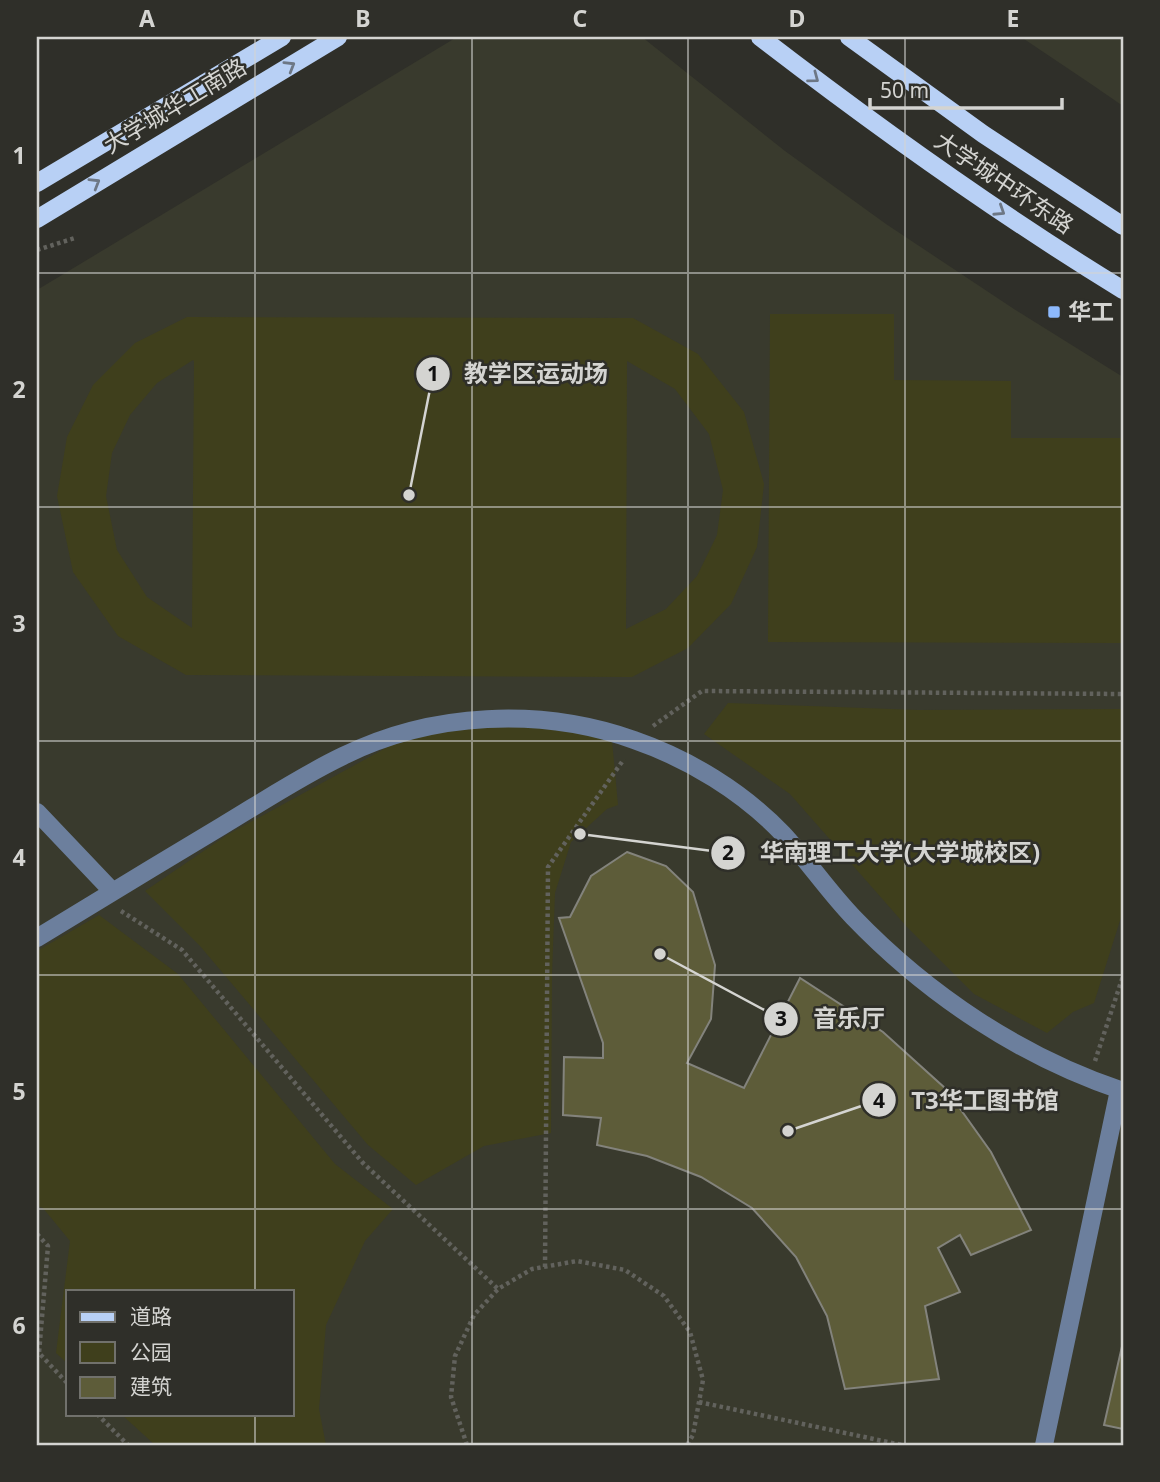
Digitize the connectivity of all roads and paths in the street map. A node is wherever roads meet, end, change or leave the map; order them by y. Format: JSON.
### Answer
{"nodes":[{"id":1,"x":282,"y":37,"type":"edge"},
{"id":2,"x":338,"y":37,"type":"edge"},
{"id":3,"x":760,"y":37,"type":"edge"},
{"id":4,"x":849,"y":37,"type":"edge"},
{"id":5,"x":37,"y":183,"type":"edge"},
{"id":6,"x":37,"y":219,"type":"edge"},
{"id":7,"x":1123,"y":226,"type":"edge"},
{"id":8,"x":75,"y":238,"type":"dead end"},
{"id":9,"x":37,"y":250,"type":"edge"},
{"id":10,"x":1123,"y":290,"type":"edge"},
{"id":11,"x":1123,"y":694,"type":"edge"},
{"id":12,"x":650,"y":729,"type":"dead end"},
{"id":13,"x":624,"y":758,"type":"dead end"},
{"id":14,"x":37,"y":811,"type":"edge"},
{"id":15,"x":115,"y":900,"type":"junction"},
{"id":16,"x":37,"y":938,"type":"edge"},
{"id":17,"x":1123,"y":976,"type":"edge"},
{"id":18,"x":1092,"y":1069,"type":"dead end"},
{"id":19,"x":1121,"y":1090,"type":"edge"},
{"id":20,"x":37,"y":1234,"type":"edge"},
{"id":21,"x":545,"y":1267,"type":"junction"},
{"id":22,"x":498,"y":1289,"type":"junction"},
{"id":23,"x":66,"y":1382,"type":"edge"},
{"id":24,"x":699,"y":1402,"type":"junction"},
{"id":25,"x":99,"y":1416,"type":"edge"},
{"id":26,"x":128,"y":1445,"type":"edge"},
{"id":27,"x":467,"y":1445,"type":"edge"},
{"id":28,"x":687,"y":1445,"type":"edge"},
{"id":29,"x":902,"y":1445,"type":"edge"},
{"id":30,"x":1044,"y":1445,"type":"edge"}],
"edges":[{"from":1,"to":5,"type":"main road","name":"大学城华工南路"},
{"from":6,"to":2,"type":"main road","name":"大学城华工南路","one_way":true},
{"from":3,"to":10,"type":"main road","name":"大学城中环东路","one_way":true},
{"from":4,"to":7,"type":"main road","name":"大学城中环东路"},
{"from":8,"to":9,"type":"path"},
{"from":11,"to":12,"type":"path"},
{"from":13,"to":21,"type":"path"},
{"from":14,"to":15,"type":"lane"},
{"from":15,"to":16,"type":"lane"},
{"from":15,"to":19,"type":"lane"},
{"from":15,"to":22,"type":"path"},
{"from":17,"to":18,"type":"path"},
{"from":19,"to":30,"type":"lane"},
{"from":20,"to":23,"type":"path"},
{"from":21,"to":22,"type":"path"},
{"from":21,"to":24,"type":"path"},
{"from":22,"to":27,"type":"path"},
{"from":24,"to":28,"type":"path"},
{"from":24,"to":29,"type":"path"},
{"from":25,"to":26,"type":"path"}]}
